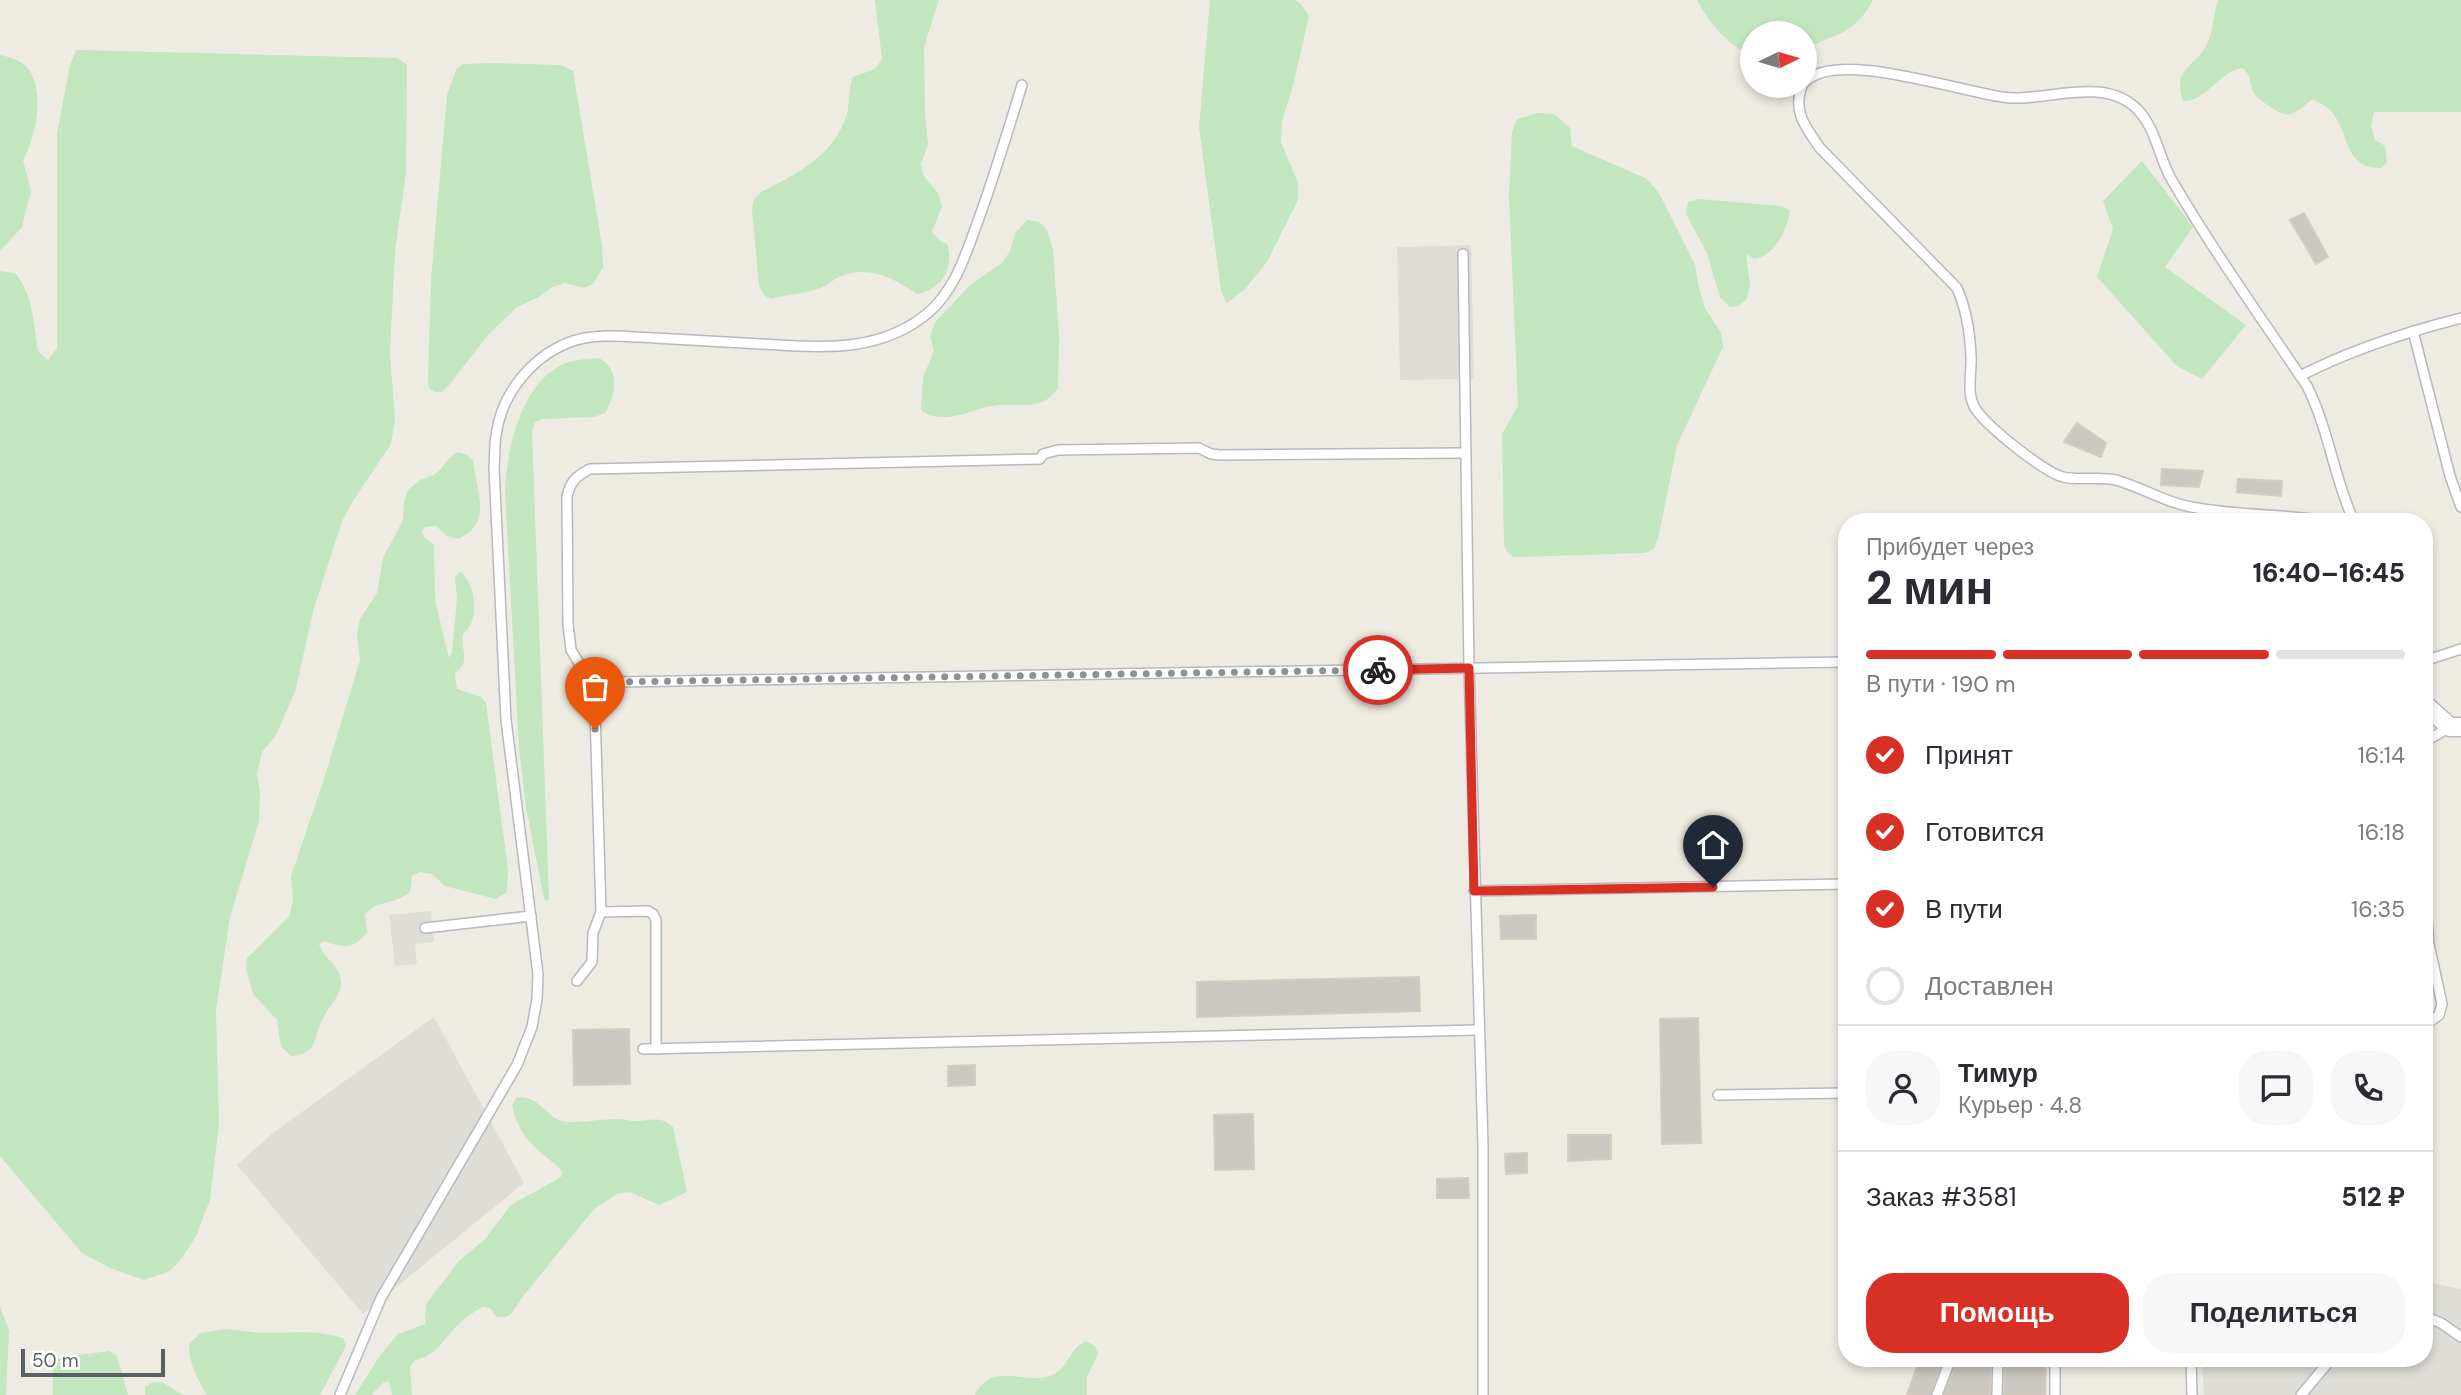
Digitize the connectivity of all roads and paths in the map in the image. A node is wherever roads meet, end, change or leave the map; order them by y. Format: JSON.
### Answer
{"nodes":[{"id":1,"x":1817,"y":74,"type":"edge"},
{"id":2,"x":1022,"y":85,"type":"dead end"},
{"id":3,"x":1797,"y":98,"type":"edge"},
{"id":4,"x":1463,"y":254,"type":"dead end"},
{"id":5,"x":2461,"y":318,"type":"edge"},
{"id":6,"x":2413,"y":331,"type":"junction"},
{"id":7,"x":2300,"y":376,"type":"junction"},
{"id":8,"x":1465,"y":453,"type":"junction"},
{"id":9,"x":2461,"y":508,"type":"edge"},
{"id":10,"x":2261,"y":513,"type":"edge"},
{"id":11,"x":2351,"y":513,"type":"edge"},
{"id":12,"x":2461,"y":649,"type":"edge"},
{"id":13,"x":2433,"y":658,"type":"edge"},
{"id":14,"x":1838,"y":662,"type":"edge"},
{"id":15,"x":1469,"y":668,"type":"junction"},
{"id":16,"x":594,"y":677,"type":"junction"},
{"id":17,"x":2433,"y":710,"type":"edge"},
{"id":18,"x":2456,"y":727,"type":"edge"},
{"id":19,"x":2433,"y":738,"type":"edge"},
{"id":20,"x":1838,"y":884,"type":"edge"},
{"id":21,"x":1474,"y":891,"type":"junction"},
{"id":22,"x":601,"y":912,"type":"junction"},
{"id":23,"x":531,"y":916,"type":"junction"},
{"id":24,"x":425,"y":928,"type":"dead end"},
{"id":25,"x":2433,"y":962,"type":"edge"},
{"id":26,"x":577,"y":981,"type":"dead end"},
{"id":27,"x":2433,"y":1019,"type":"edge"},
{"id":28,"x":1478,"y":1030,"type":"junction"},
{"id":29,"x":643,"y":1049,"type":"dead end"},
{"id":30,"x":656,"y":1049,"type":"junction"},
{"id":31,"x":1838,"y":1093,"type":"edge"},
{"id":32,"x":1717,"y":1095,"type":"dead end"},
{"id":33,"x":2433,"y":1320,"type":"edge"},
{"id":34,"x":2461,"y":1337,"type":"edge"},
{"id":35,"x":1948,"y":1367,"type":"edge"},
{"id":36,"x":1998,"y":1367,"type":"edge"},
{"id":37,"x":2055,"y":1367,"type":"edge"},
{"id":38,"x":2191,"y":1367,"type":"edge"},
{"id":39,"x":2324,"y":1367,"type":"edge"},
{"id":40,"x":340,"y":1395,"type":"edge"},
{"id":41,"x":1483,"y":1395,"type":"edge"},
{"id":42,"x":1937,"y":1395,"type":"edge"},
{"id":43,"x":1997,"y":1395,"type":"edge"},
{"id":44,"x":2055,"y":1395,"type":"edge"},
{"id":45,"x":2192,"y":1395,"type":"edge"},
{"id":46,"x":2301,"y":1395,"type":"edge"}],
"edges":[{"from":1,"to":7,"type":"lane"},
{"from":2,"to":23,"type":"lane"},
{"from":3,"to":10,"type":"lane"},
{"from":4,"to":8,"type":"lane"},
{"from":5,"to":6,"type":"lane"},
{"from":6,"to":7,"type":"lane"},
{"from":6,"to":9,"type":"lane"},
{"from":7,"to":11,"type":"lane"},
{"from":8,"to":15,"type":"lane"},
{"from":8,"to":16,"type":"lane"},
{"from":12,"to":13,"type":"lane"},
{"from":14,"to":15,"type":"lane"},
{"from":15,"to":16,"type":"lane"},
{"from":15,"to":21,"type":"lane"},
{"from":16,"to":22,"type":"lane"},
{"from":17,"to":18,"type":"street"},
{"from":18,"to":19,"type":"lane"},
{"from":20,"to":21,"type":"lane"},
{"from":21,"to":28,"type":"lane"},
{"from":22,"to":26,"type":"lane"},
{"from":22,"to":30,"type":"lane"},
{"from":23,"to":24,"type":"lane"},
{"from":23,"to":40,"type":"lane"},
{"from":25,"to":27,"type":"lane"},
{"from":28,"to":30,"type":"lane"},
{"from":28,"to":41,"type":"lane"},
{"from":29,"to":30,"type":"lane"},
{"from":31,"to":32,"type":"lane"},
{"from":33,"to":34,"type":"lane"},
{"from":35,"to":42,"type":"lane"},
{"from":36,"to":43,"type":"lane"},
{"from":37,"to":44,"type":"lane"},
{"from":38,"to":45,"type":"lane"},
{"from":39,"to":46,"type":"lane"}]}
